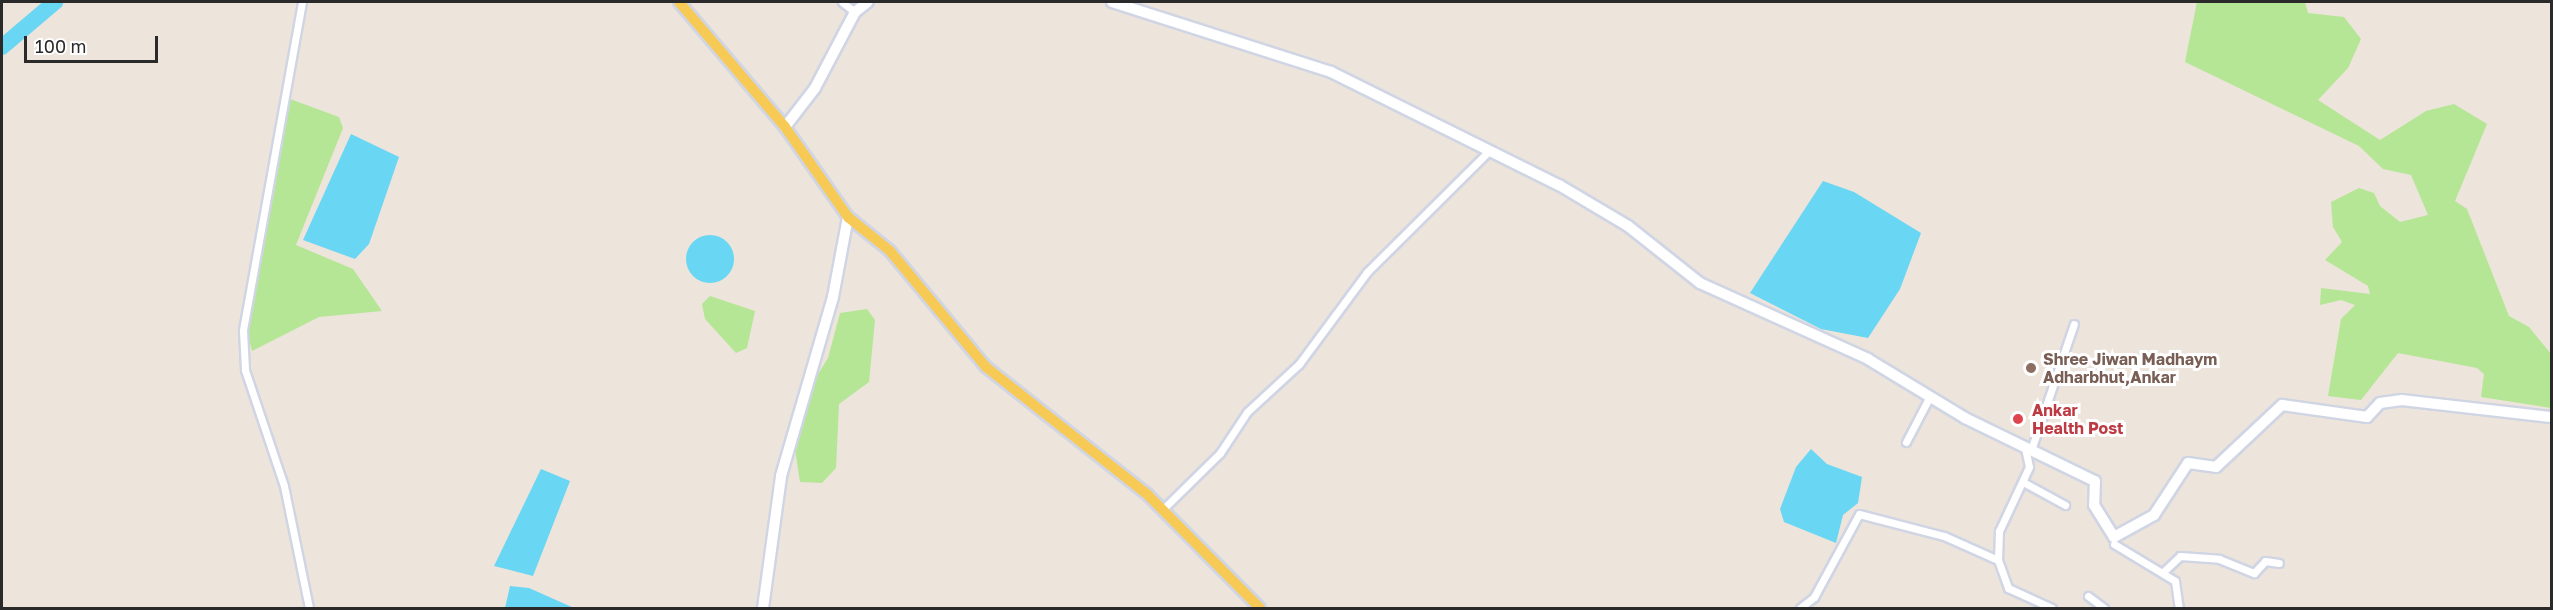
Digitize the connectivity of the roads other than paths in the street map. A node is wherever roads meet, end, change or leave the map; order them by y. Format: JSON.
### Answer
{"nodes":[{"id":1,"x":302,"y":2,"type":"edge"},
{"id":2,"x":679,"y":2,"type":"edge"},
{"id":3,"x":843,"y":2,"type":"edge"},
{"id":4,"x":868,"y":2,"type":"edge"},
{"id":5,"x":1112,"y":2,"type":"edge"},
{"id":6,"x":855,"y":12,"type":"junction"},
{"id":7,"x":785,"y":127,"type":"junction"},
{"id":8,"x":1487,"y":153,"type":"junction"},
{"id":9,"x":848,"y":217,"type":"junction"},
{"id":10,"x":2074,"y":324,"type":"dead end"},
{"id":11,"x":1930,"y":396,"type":"junction"},
{"id":12,"x":2552,"y":417,"type":"edge"},
{"id":13,"x":1906,"y":442,"type":"dead end"},
{"id":14,"x":2028,"y":449,"type":"junction"},
{"id":15,"x":2023,"y":482,"type":"junction"},
{"id":16,"x":2065,"y":505,"type":"dead end"},
{"id":17,"x":1162,"y":510,"type":"junction"},
{"id":18,"x":2114,"y":544,"type":"dead end"},
{"id":19,"x":1998,"y":560,"type":"junction"},
{"id":20,"x":2279,"y":562,"type":"dead end"},
{"id":21,"x":2163,"y":572,"type":"junction"},
{"id":22,"x":2088,"y":596,"type":"dead end"},
{"id":23,"x":309,"y":609,"type":"edge"},
{"id":24,"x":763,"y":609,"type":"edge"},
{"id":25,"x":1260,"y":609,"type":"edge"},
{"id":26,"x":1800,"y":609,"type":"edge"},
{"id":27,"x":2052,"y":609,"type":"edge"},
{"id":28,"x":2104,"y":609,"type":"edge"},
{"id":29,"x":2179,"y":609,"type":"edge"}],
"edges":[{"from":1,"to":23,"type":"street"},
{"from":2,"to":7,"type":"main road"},
{"from":3,"to":6,"type":"street"},
{"from":4,"to":6,"type":"street"},
{"from":5,"to":8,"type":"street"},
{"from":6,"to":7,"type":"street"},
{"from":7,"to":9,"type":"main road"},
{"from":8,"to":11,"type":"street"},
{"from":8,"to":17,"type":"street"},
{"from":9,"to":17,"type":"main road"},
{"from":9,"to":24,"type":"street"},
{"from":10,"to":14,"type":"street"},
{"from":11,"to":13,"type":"street"},
{"from":11,"to":14,"type":"street"},
{"from":12,"to":14,"type":"street"},
{"from":14,"to":15,"type":"street"},
{"from":15,"to":16,"type":"street"},
{"from":15,"to":19,"type":"street"},
{"from":17,"to":25,"type":"main road"},
{"from":18,"to":21,"type":"street"},
{"from":19,"to":26,"type":"street"},
{"from":19,"to":27,"type":"street"},
{"from":20,"to":21,"type":"street"},
{"from":21,"to":29,"type":"street"},
{"from":22,"to":28,"type":"street"}]}
